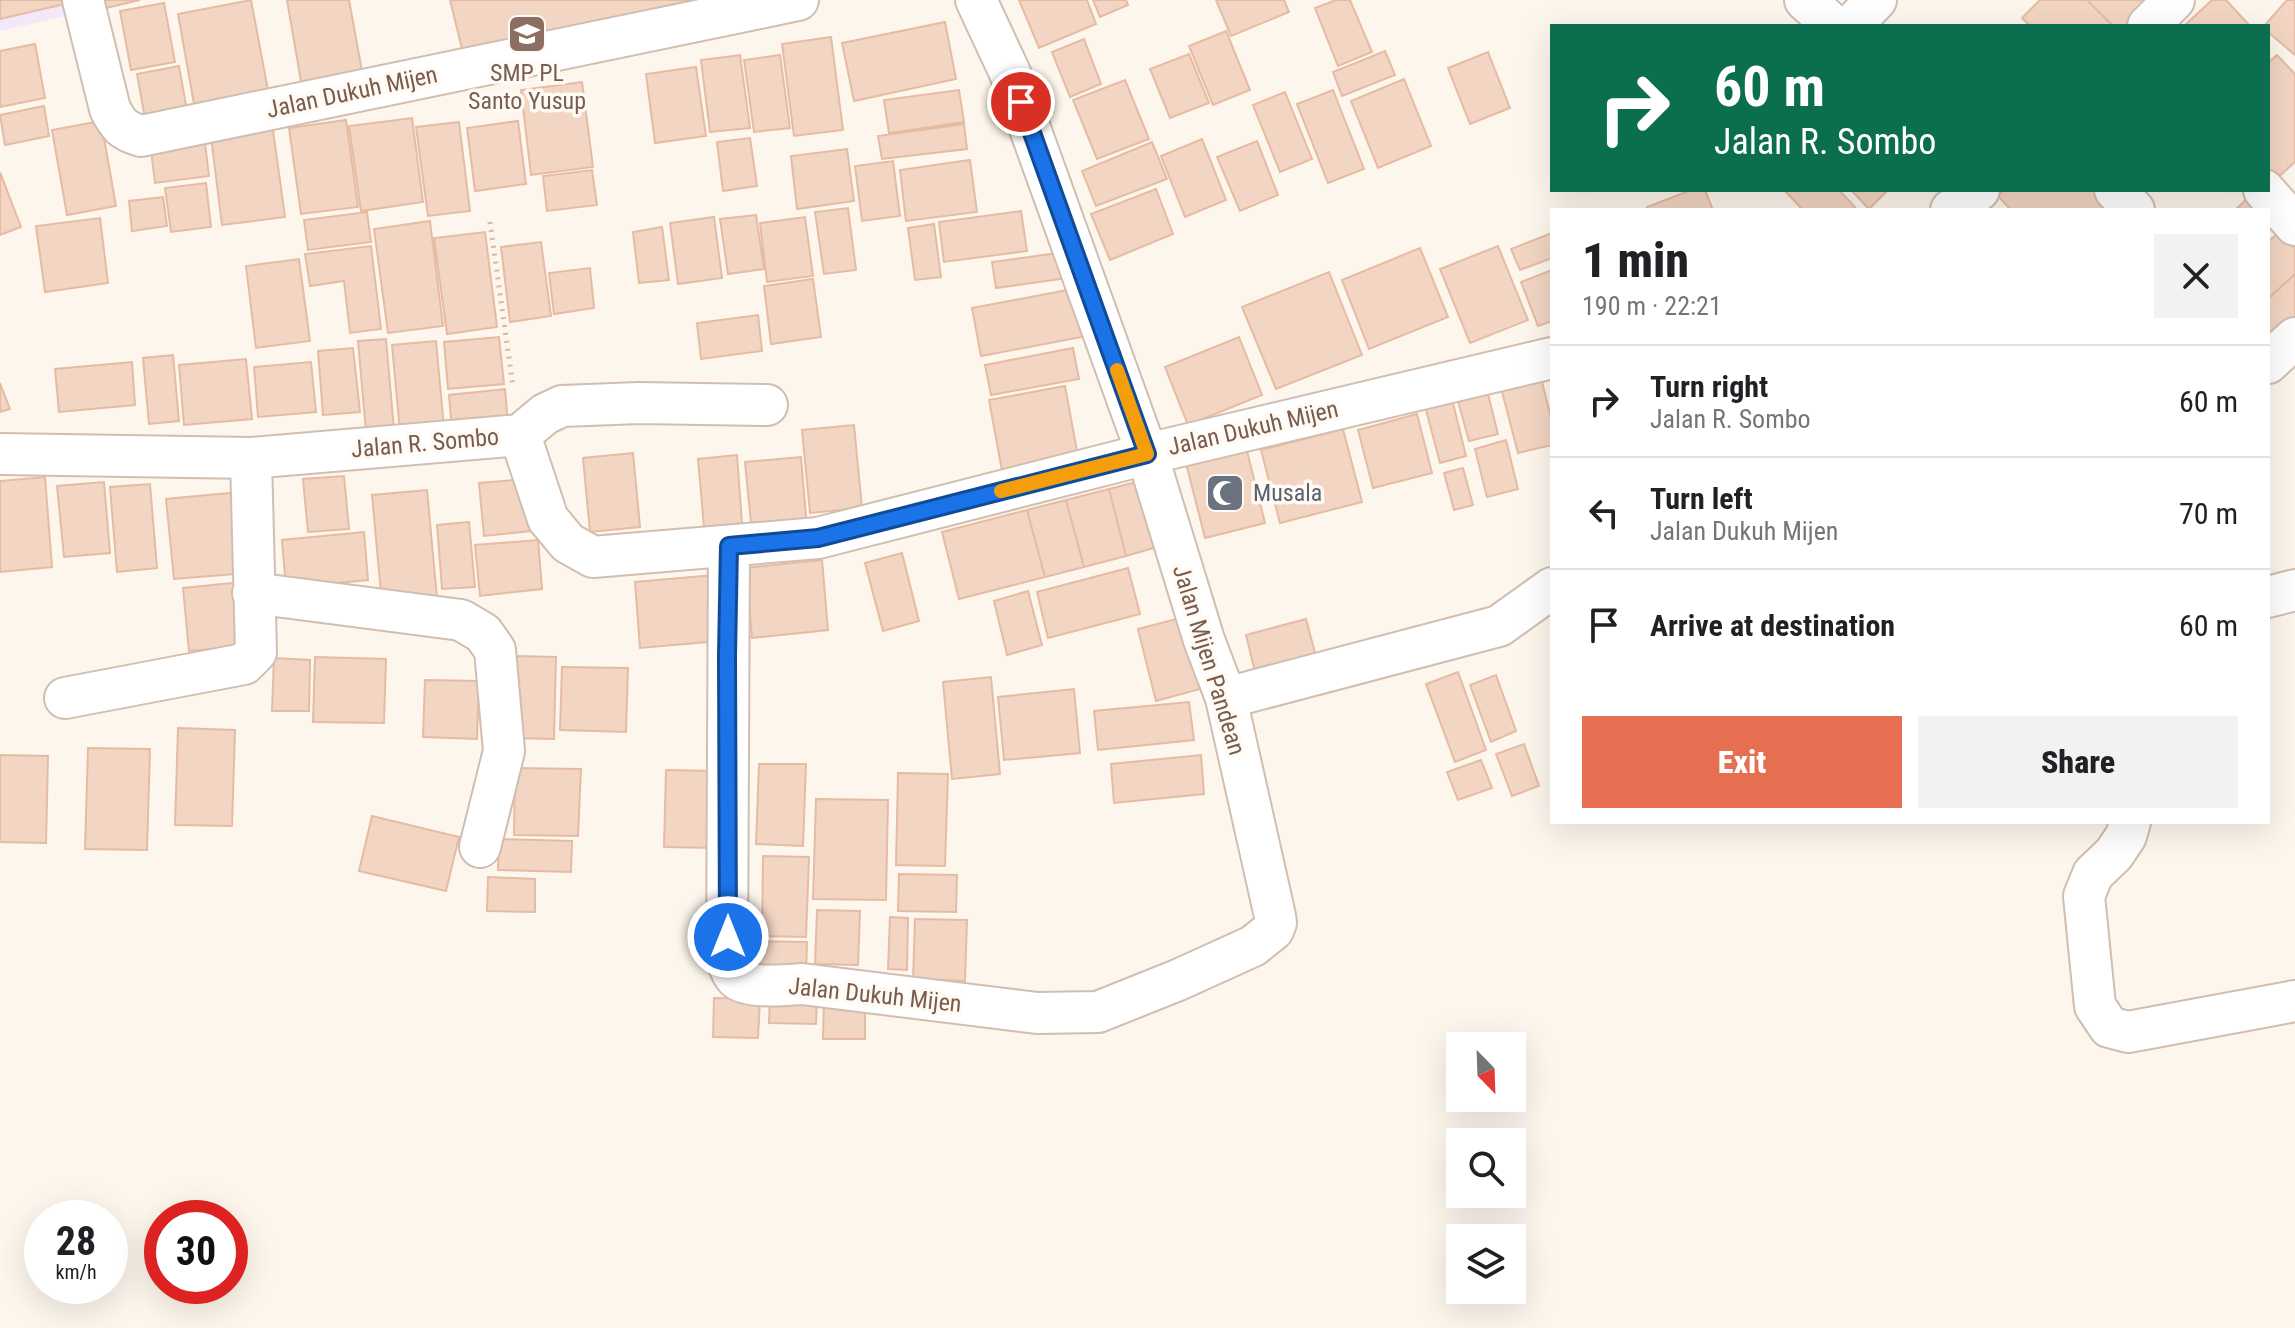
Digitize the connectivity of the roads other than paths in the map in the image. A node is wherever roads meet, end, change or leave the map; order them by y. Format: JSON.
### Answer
{"nodes":[{"id":1,"x":83,"y":0,"type":"edge"},
{"id":2,"x":798,"y":0,"type":"edge"},
{"id":3,"x":976,"y":0,"type":"edge"},
{"id":4,"x":1805,"y":0,"type":"edge"},
{"id":5,"x":1876,"y":0,"type":"edge"},
{"id":6,"x":2174,"y":0,"type":"edge"},
{"id":7,"x":1832,"y":24,"type":"edge"},
{"id":8,"x":1853,"y":24,"type":"edge"},
{"id":9,"x":2150,"y":24,"type":"edge"},
{"id":10,"x":2117,"y":192,"type":"edge"},
{"id":11,"x":2266,"y":192,"type":"edge"},
{"id":12,"x":2132,"y":208,"type":"edge"},
{"id":13,"x":2295,"y":225,"type":"edge"},
{"id":14,"x":1550,"y":358,"type":"edge"},
{"id":15,"x":767,"y":405,"type":"dead end"},
{"id":16,"x":520,"y":435,"type":"junction"},
{"id":17,"x":0,"y":454,"type":"edge"},
{"id":18,"x":1147,"y":454,"type":"junction"},
{"id":19,"x":251,"y":458,"type":"junction"},
{"id":20,"x":729,"y":546,"type":"junction"},
{"id":21,"x":1550,"y":589,"type":"edge"},
{"id":22,"x":2295,"y":590,"type":"edge"},
{"id":23,"x":253,"y":593,"type":"junction"},
{"id":24,"x":2270,"y":596,"type":"edge"},
{"id":25,"x":65,"y":698,"type":"dead end"},
{"id":26,"x":1226,"y":698,"type":"junction"},
{"id":27,"x":2129,"y":824,"type":"edge"},
{"id":28,"x":480,"y":847,"type":"dead end"},
{"id":29,"x":1275,"y":916,"type":"joint"},
{"id":30,"x":2295,"y":1001,"type":"edge"}],
"edges":[{"from":1,"to":2,"type":"street","name":"Jalan Dukuh Mijen"},
{"from":3,"to":18,"type":"street","name":"Jalan Dukuh Mijen"},
{"from":4,"to":7,"type":"street"},
{"from":5,"to":8,"type":"street"},
{"from":6,"to":9,"type":"street"},
{"from":10,"to":12,"type":"street"},
{"from":11,"to":13,"type":"street"},
{"from":14,"to":18,"type":"street","name":"Jalan Dukuh Mijen"},
{"from":15,"to":16,"type":"street"},
{"from":16,"to":19,"type":"street","name":"Jalan R. Sombo"},
{"from":16,"to":20,"type":"street","name":"Jalan R. Sombo"},
{"from":17,"to":19,"type":"street","name":"Jalan R. Sombo"},
{"from":18,"to":20,"type":"street","name":"Jalan R. Sombo"},
{"from":18,"to":26,"type":"street","name":"Jalan Mijen Pandean"},
{"from":19,"to":23,"type":"street"},
{"from":20,"to":29,"type":"street","name":"Jalan Dukuh Mijen"},
{"from":21,"to":26,"type":"street"},
{"from":22,"to":24,"type":"street"},
{"from":23,"to":25,"type":"street"},
{"from":23,"to":28,"type":"street"},
{"from":26,"to":29,"type":"street","name":"Jalan Mijen Pandean"},
{"from":27,"to":30,"type":"street"}]}
